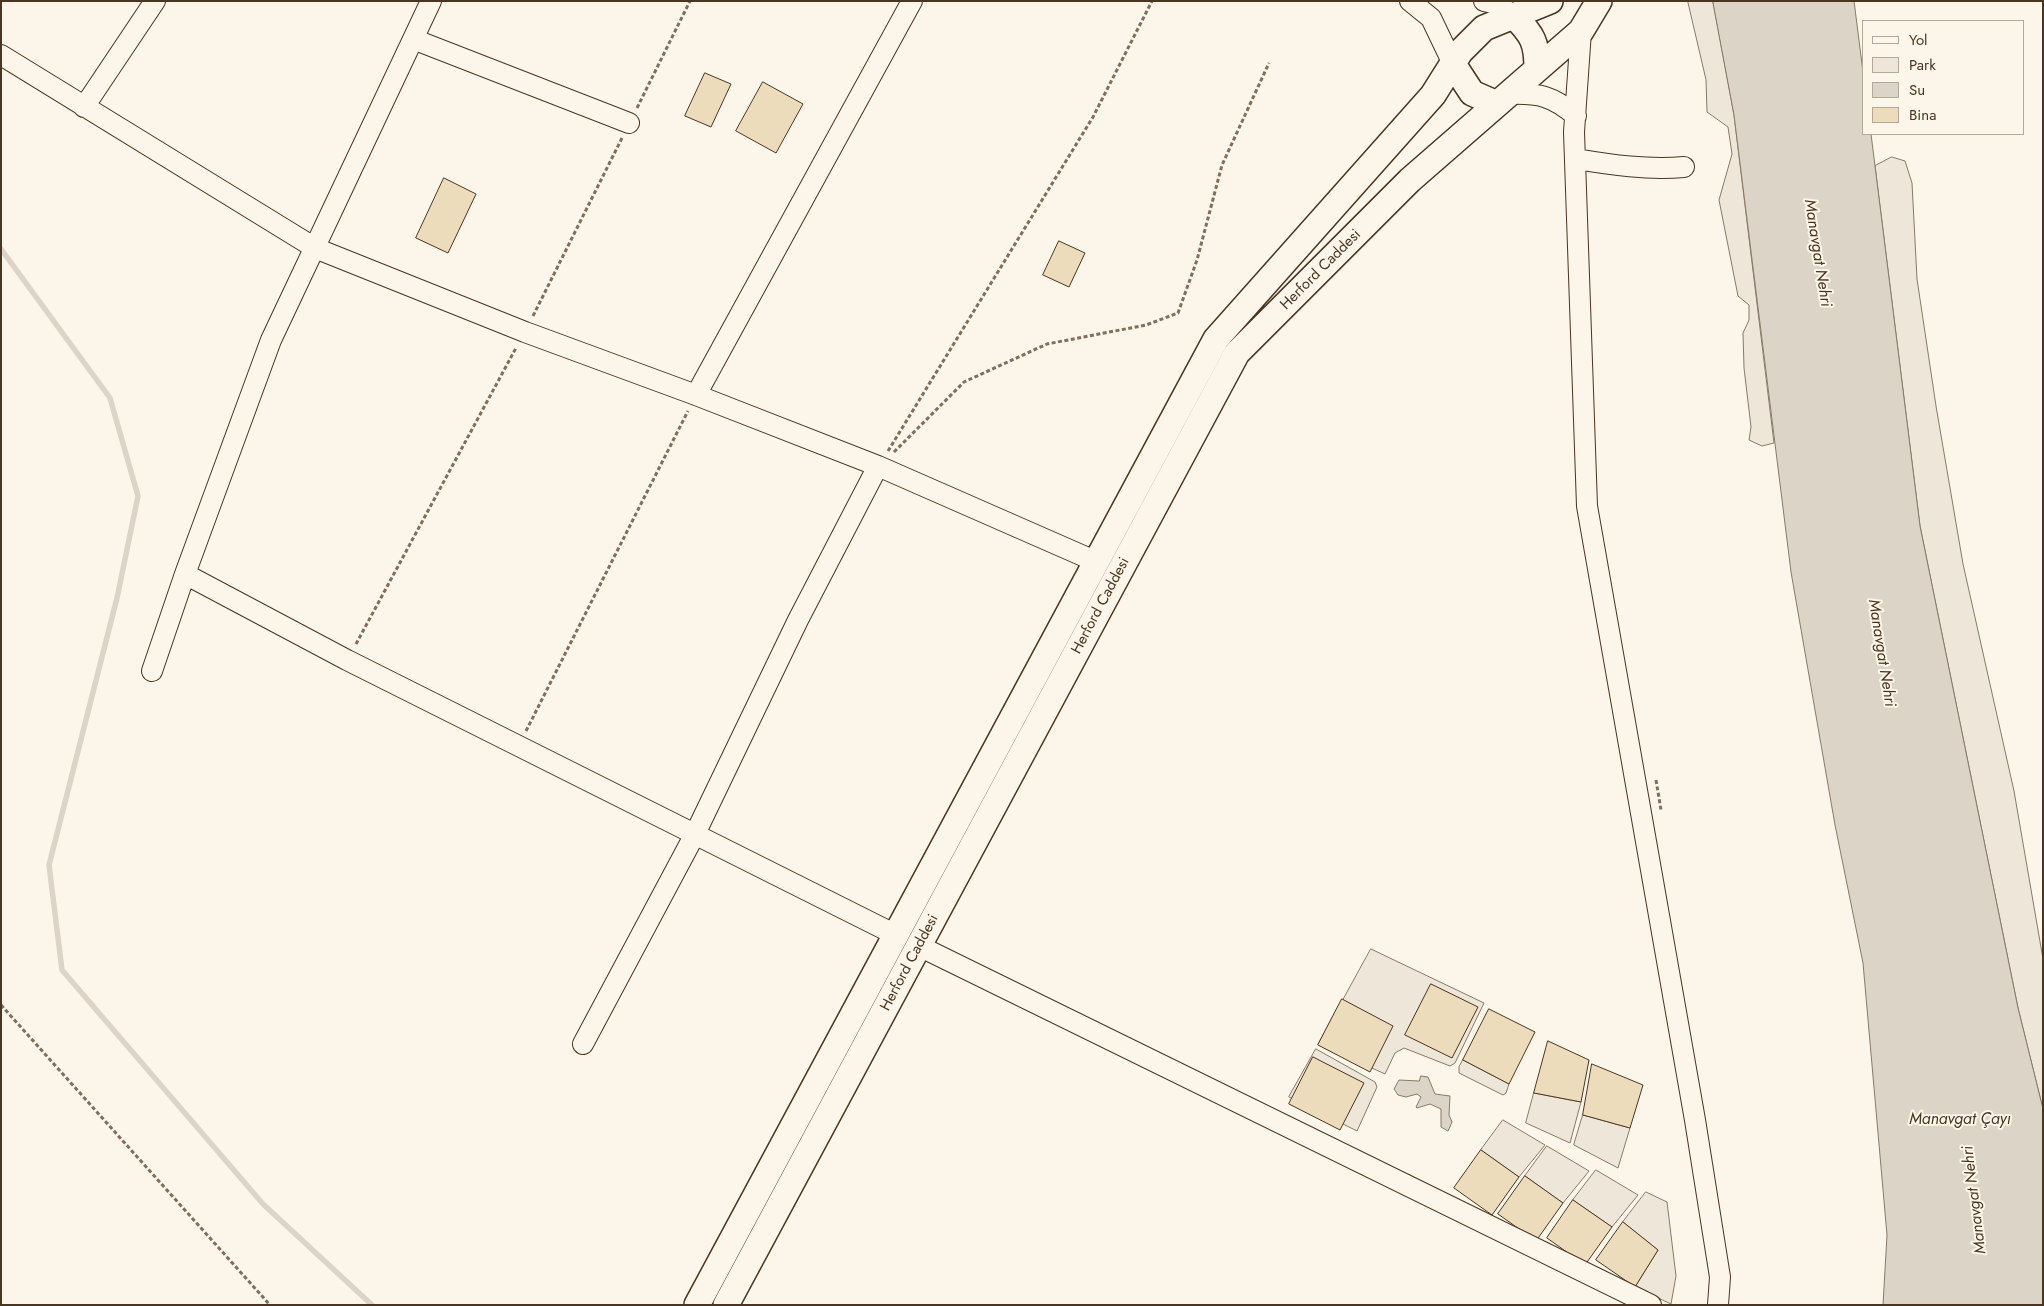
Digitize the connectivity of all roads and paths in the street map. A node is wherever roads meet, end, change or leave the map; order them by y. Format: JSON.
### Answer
{"nodes":[{"id":1,"x":155,"y":1,"type":"edge"},
{"id":2,"x":431,"y":1,"type":"edge"},
{"id":3,"x":912,"y":1,"type":"edge"},
{"id":4,"x":1152,"y":1,"type":"edge"},
{"id":5,"x":1410,"y":1,"type":"edge"},
{"id":6,"x":1484,"y":1,"type":"edge"},
{"id":7,"x":1550,"y":1,"type":"edge"},
{"id":8,"x":1600,"y":1,"type":"edge"},
{"id":9,"x":1514,"y":16,"type":"junction"},
{"id":10,"x":1581,"y":31,"type":"junction"},
{"id":11,"x":413,"y":39,"type":"junction"},
{"id":12,"x":1,"y":55,"type":"edge"},
{"id":13,"x":1269,"y":63,"type":"dead end"},
{"id":14,"x":1453,"y":64,"type":"junction"},
{"id":15,"x":1537,"y":69,"type":"junction"},
{"id":16,"x":1503,"y":99,"type":"junction"},
{"id":17,"x":84,"y":107,"type":"junction"},
{"id":18,"x":1576,"y":116,"type":"junction"},
{"id":19,"x":629,"y":123,"type":"dead end"},
{"id":20,"x":1576,"y":159,"type":"junction"},
{"id":21,"x":1684,"y":168,"type":"dead end"},
{"id":22,"x":315,"y":248,"type":"junction"},
{"id":23,"x":696,"y":395,"type":"junction"},
{"id":24,"x":878,"y":466,"type":"junction"},
{"id":25,"x":1097,"y":562,"type":"junction"},
{"id":26,"x":186,"y":574,"type":"junction"},
{"id":27,"x":152,"y":671,"type":"dead end"},
{"id":28,"x":519,"y":746,"type":"junction"},
{"id":29,"x":1654,"y":770,"type":"dead end"},
{"id":30,"x":1662,"y":817,"type":"dead end"},
{"id":31,"x":695,"y":834,"type":"junction"},
{"id":32,"x":896,"y":935,"type":"junction"},
{"id":33,"x":919,"y":946,"type":"junction"},
{"id":34,"x":1,"y":1005,"type":"edge"},
{"id":35,"x":583,"y":1044,"type":"dead end"},
{"id":36,"x":270,"y":1305,"type":"edge"},
{"id":37,"x":697,"y":1305,"type":"edge"},
{"id":38,"x":726,"y":1305,"type":"edge"},
{"id":39,"x":1651,"y":1305,"type":"edge"},
{"id":40,"x":1718,"y":1305,"type":"edge"}],
"edges":[{"from":1,"to":17,"type":"street"},
{"from":2,"to":11,"type":"street"},
{"from":3,"to":23,"type":"street"},
{"from":4,"to":24,"type":"path"},
{"from":5,"to":14,"type":"street"},
{"from":6,"to":9,"type":"street"},
{"from":7,"to":9,"type":"main road","name":"Herford Caddesi"},
{"from":8,"to":10,"type":"main road","name":"Herford Caddesi"},
{"from":9,"to":14,"type":"main road","name":"Herford Caddesi"},
{"from":9,"to":15,"type":"main road"},
{"from":10,"to":15,"type":"main road","name":"Herford Caddesi"},
{"from":10,"to":18,"type":"street"},
{"from":11,"to":19,"type":"street"},
{"from":11,"to":22,"type":"street"},
{"from":12,"to":17,"type":"street"},
{"from":13,"to":24,"type":"path"},
{"from":14,"to":16,"type":"main road"},
{"from":14,"to":25,"type":"main road","name":"Herford Caddesi"},
{"from":15,"to":16,"type":"main road","name":"Herford Caddesi"},
{"from":16,"to":18,"type":"street"},
{"from":16,"to":33,"type":"main road","name":"Herford Caddesi"},
{"from":17,"to":22,"type":"street"},
{"from":18,"to":20,"type":"street"},
{"from":20,"to":21,"type":"street"},
{"from":20,"to":40,"type":"street"},
{"from":22,"to":23,"type":"street"},
{"from":22,"to":26,"type":"street"},
{"from":23,"to":24,"type":"street"},
{"from":23,"to":28,"type":"path"},
{"from":24,"to":25,"type":"street"},
{"from":24,"to":31,"type":"street"},
{"from":25,"to":32,"type":"main road","name":"Herford Caddesi"},
{"from":26,"to":27,"type":"street"},
{"from":26,"to":28,"type":"street"},
{"from":28,"to":31,"type":"street"},
{"from":29,"to":30,"type":"path"},
{"from":31,"to":32,"type":"street"},
{"from":31,"to":35,"type":"street"},
{"from":32,"to":37,"type":"main road","name":"Herford Caddesi"},
{"from":33,"to":38,"type":"main road","name":"Herford Caddesi"},
{"from":33,"to":39,"type":"street"},
{"from":34,"to":36,"type":"path"}]}
